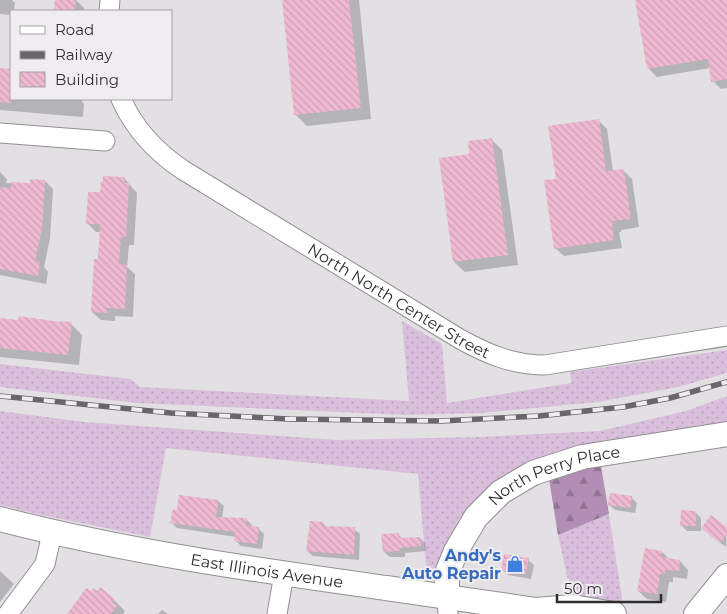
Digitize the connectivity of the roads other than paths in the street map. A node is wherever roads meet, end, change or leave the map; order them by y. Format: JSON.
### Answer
{"nodes":[{"id":1,"x":122,"y":100,"type":"edge"},
{"id":2,"x":0,"y":132,"type":"edge"},
{"id":3,"x":105,"y":141,"type":"dead end"},
{"id":4,"x":727,"y":336,"type":"edge"},
{"id":5,"x":727,"y":434,"type":"edge"},
{"id":6,"x":0,"y":519,"type":"edge"},
{"id":7,"x":52,"y":532,"type":"junction"},
{"id":8,"x":284,"y":574,"type":"junction"},
{"id":9,"x":727,"y":576,"type":"edge"},
{"id":10,"x":713,"y":605,"type":"edge"},
{"id":11,"x":448,"y":606,"type":"edge"},
{"id":12,"x":488,"y":609,"type":"edge"},
{"id":13,"x":540,"y":612,"type":"edge"},
{"id":14,"x":8,"y":614,"type":"edge"},
{"id":15,"x":277,"y":614,"type":"edge"},
{"id":16,"x":614,"y":614,"type":"edge"},
{"id":17,"x":696,"y":614,"type":"edge"}],
"edges":[{"from":1,"to":4,"type":"street","name":"North North Center Street"},
{"from":2,"to":3,"type":"street"},
{"from":5,"to":11,"type":"main road","name":"North Perry Place"},
{"from":6,"to":7,"type":"main road","name":"East Illinois Avenue"},
{"from":7,"to":8,"type":"main road","name":"East Illinois Avenue"},
{"from":7,"to":14,"type":"street"},
{"from":8,"to":11,"type":"main road","name":"East Illinois Avenue"},
{"from":8,"to":15,"type":"street"},
{"from":9,"to":10,"type":"main road"},
{"from":10,"to":17,"type":"main road"},
{"from":11,"to":12,"type":"main road","name":"East Illinois Avenue"},
{"from":12,"to":13,"type":"main road","name":"East Illinois Avenue"},
{"from":13,"to":16,"type":"main road","name":"East Illinois Avenue"}]}
